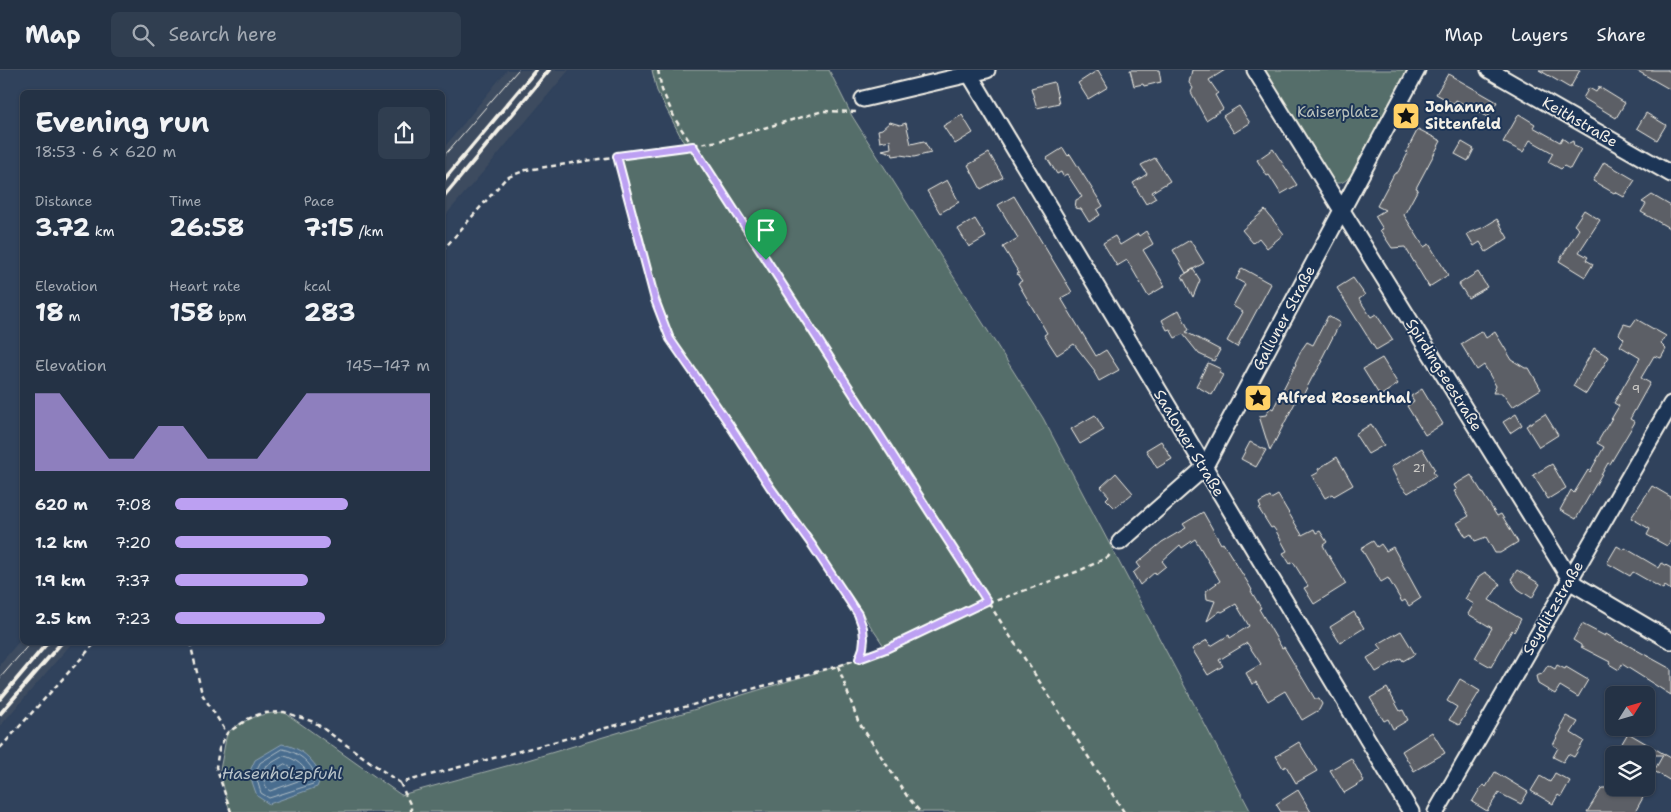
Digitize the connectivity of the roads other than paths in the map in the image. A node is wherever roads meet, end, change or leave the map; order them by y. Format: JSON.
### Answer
{"nodes":[{"id":1,"x":987,"y":70,"type":"edge"},
{"id":2,"x":1255,"y":70,"type":"edge"},
{"id":3,"x":1417,"y":70,"type":"edge"},
{"id":4,"x":1490,"y":70,"type":"edge"},
{"id":5,"x":968,"y":72,"type":"edge"},
{"id":6,"x":863,"y":99,"type":"road end"},
{"id":7,"x":1671,"y":174,"type":"edge"},
{"id":8,"x":1342,"y":210,"type":"junction"},
{"id":9,"x":1671,"y":404,"type":"edge"},
{"id":10,"x":1204,"y":468,"type":"junction"},
{"id":11,"x":1120,"y":542,"type":"road end"},
{"id":12,"x":1570,"y":579,"type":"junction"},
{"id":13,"x":1671,"y":641,"type":"edge"},
{"id":14,"x":1411,"y":812,"type":"edge"},
{"id":15,"x":1436,"y":812,"type":"edge"}],
"edges":[{"from":1,"to":5,"type":"street"},
{"from":2,"to":8,"type":"street","name":"Spirdingseestraße"},
{"from":3,"to":8,"type":"street","name":"Galluner Straße"},
{"from":4,"to":7,"type":"street","name":"Keithstraße"},
{"from":5,"to":6,"type":"street"},
{"from":5,"to":10,"type":"street","name":"Saalower Straße"},
{"from":8,"to":10,"type":"street","name":"Galluner Straße"},
{"from":8,"to":12,"type":"street","name":"Spirdingseestraße"},
{"from":9,"to":12,"type":"street","name":"Seydlitzstraße"},
{"from":10,"to":11,"type":"street","name":"Galluner Straße"},
{"from":10,"to":14,"type":"street","name":"Saalower Straße"},
{"from":12,"to":13,"type":"street","name":"Spirdingseestraße"},
{"from":12,"to":15,"type":"street","name":"Seydlitzstraße"}]}
